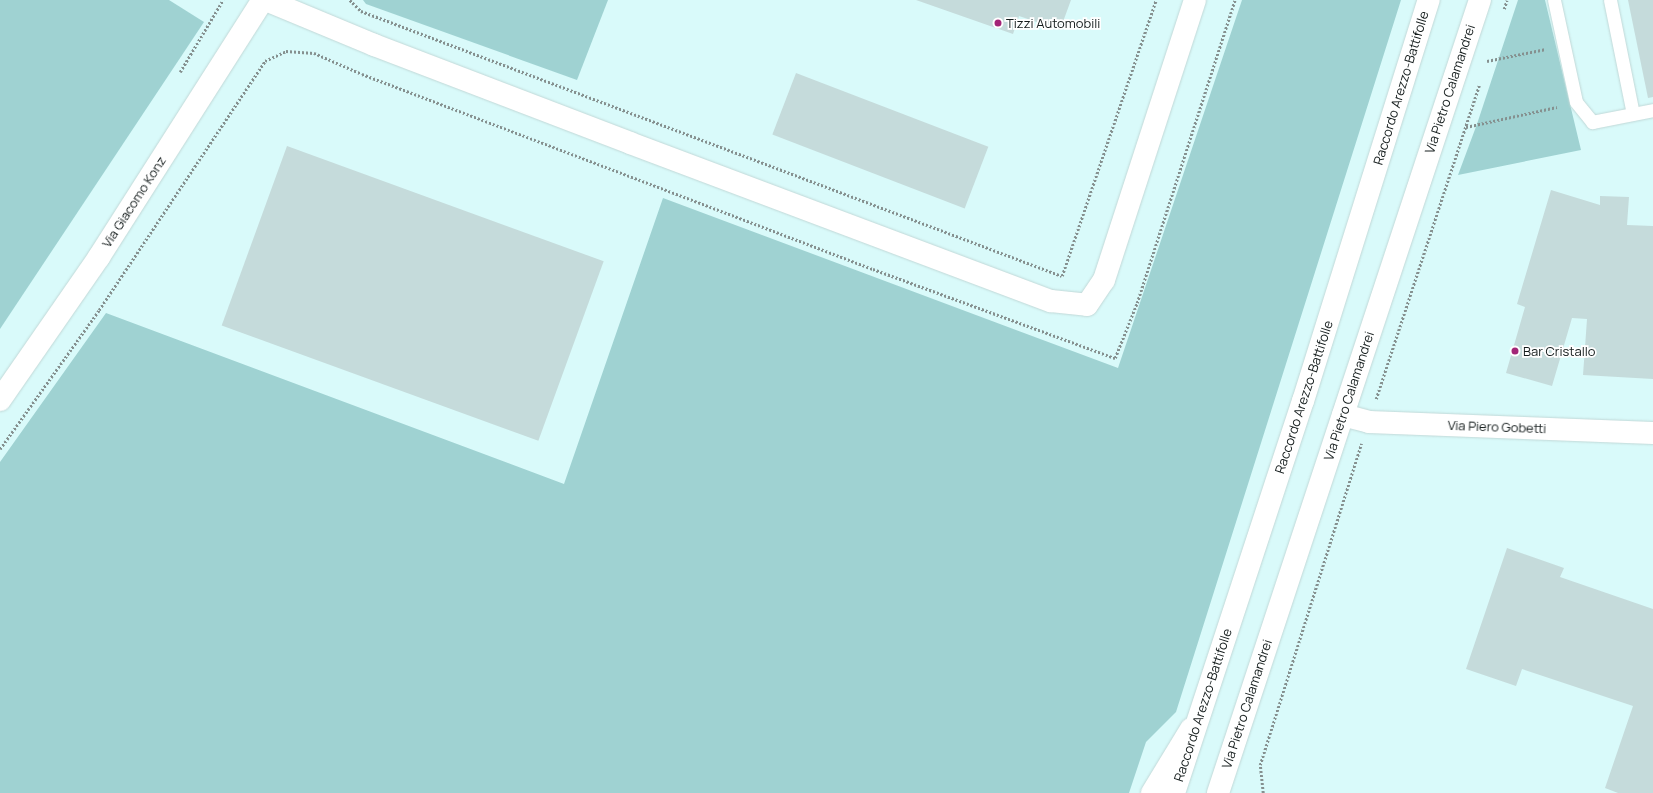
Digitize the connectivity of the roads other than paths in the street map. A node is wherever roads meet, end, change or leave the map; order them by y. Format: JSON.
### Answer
{"nodes":[{"id":1,"x":263,"y":0,"type":"edge"},
{"id":2,"x":266,"y":0,"type":"edge"},
{"id":3,"x":1195,"y":0,"type":"edge"},
{"id":4,"x":1429,"y":0,"type":"edge"},
{"id":5,"x":1480,"y":0,"type":"edge"},
{"id":6,"x":1554,"y":0,"type":"edge"},
{"id":7,"x":1610,"y":0,"type":"edge"},
{"id":8,"x":1653,"y":110,"type":"edge"},
{"id":9,"x":1634,"y":114,"type":"junction"},
{"id":10,"x":0,"y":400,"type":"edge"},
{"id":11,"x":1343,"y":415,"type":"junction"},
{"id":12,"x":1653,"y":432,"type":"edge"},
{"id":13,"x":1201,"y":712,"type":"junction"},
{"id":14,"x":1152,"y":793,"type":"edge"},
{"id":15,"x":1174,"y":793,"type":"edge"},
{"id":16,"x":1218,"y":793,"type":"edge"}],
"edges":[{"from":1,"to":10,"type":"street","name":"Via Giacomo Konz"},
{"from":2,"to":3,"type":"street"},
{"from":4,"to":13,"type":"street","name":"Raccordo Arezzo-Battifolle"},
{"from":5,"to":11,"type":"street","name":"Via Pietro Calamandrei"},
{"from":6,"to":9,"type":"lane"},
{"from":7,"to":9,"type":"lane"},
{"from":8,"to":9,"type":"lane"},
{"from":11,"to":12,"type":"street","name":"Via Piero Gobetti"},
{"from":11,"to":16,"type":"street","name":"Via Pietro Calamandrei"},
{"from":13,"to":14,"type":"street"},
{"from":13,"to":15,"type":"street","name":"Raccordo Arezzo-Battifolle"}]}
